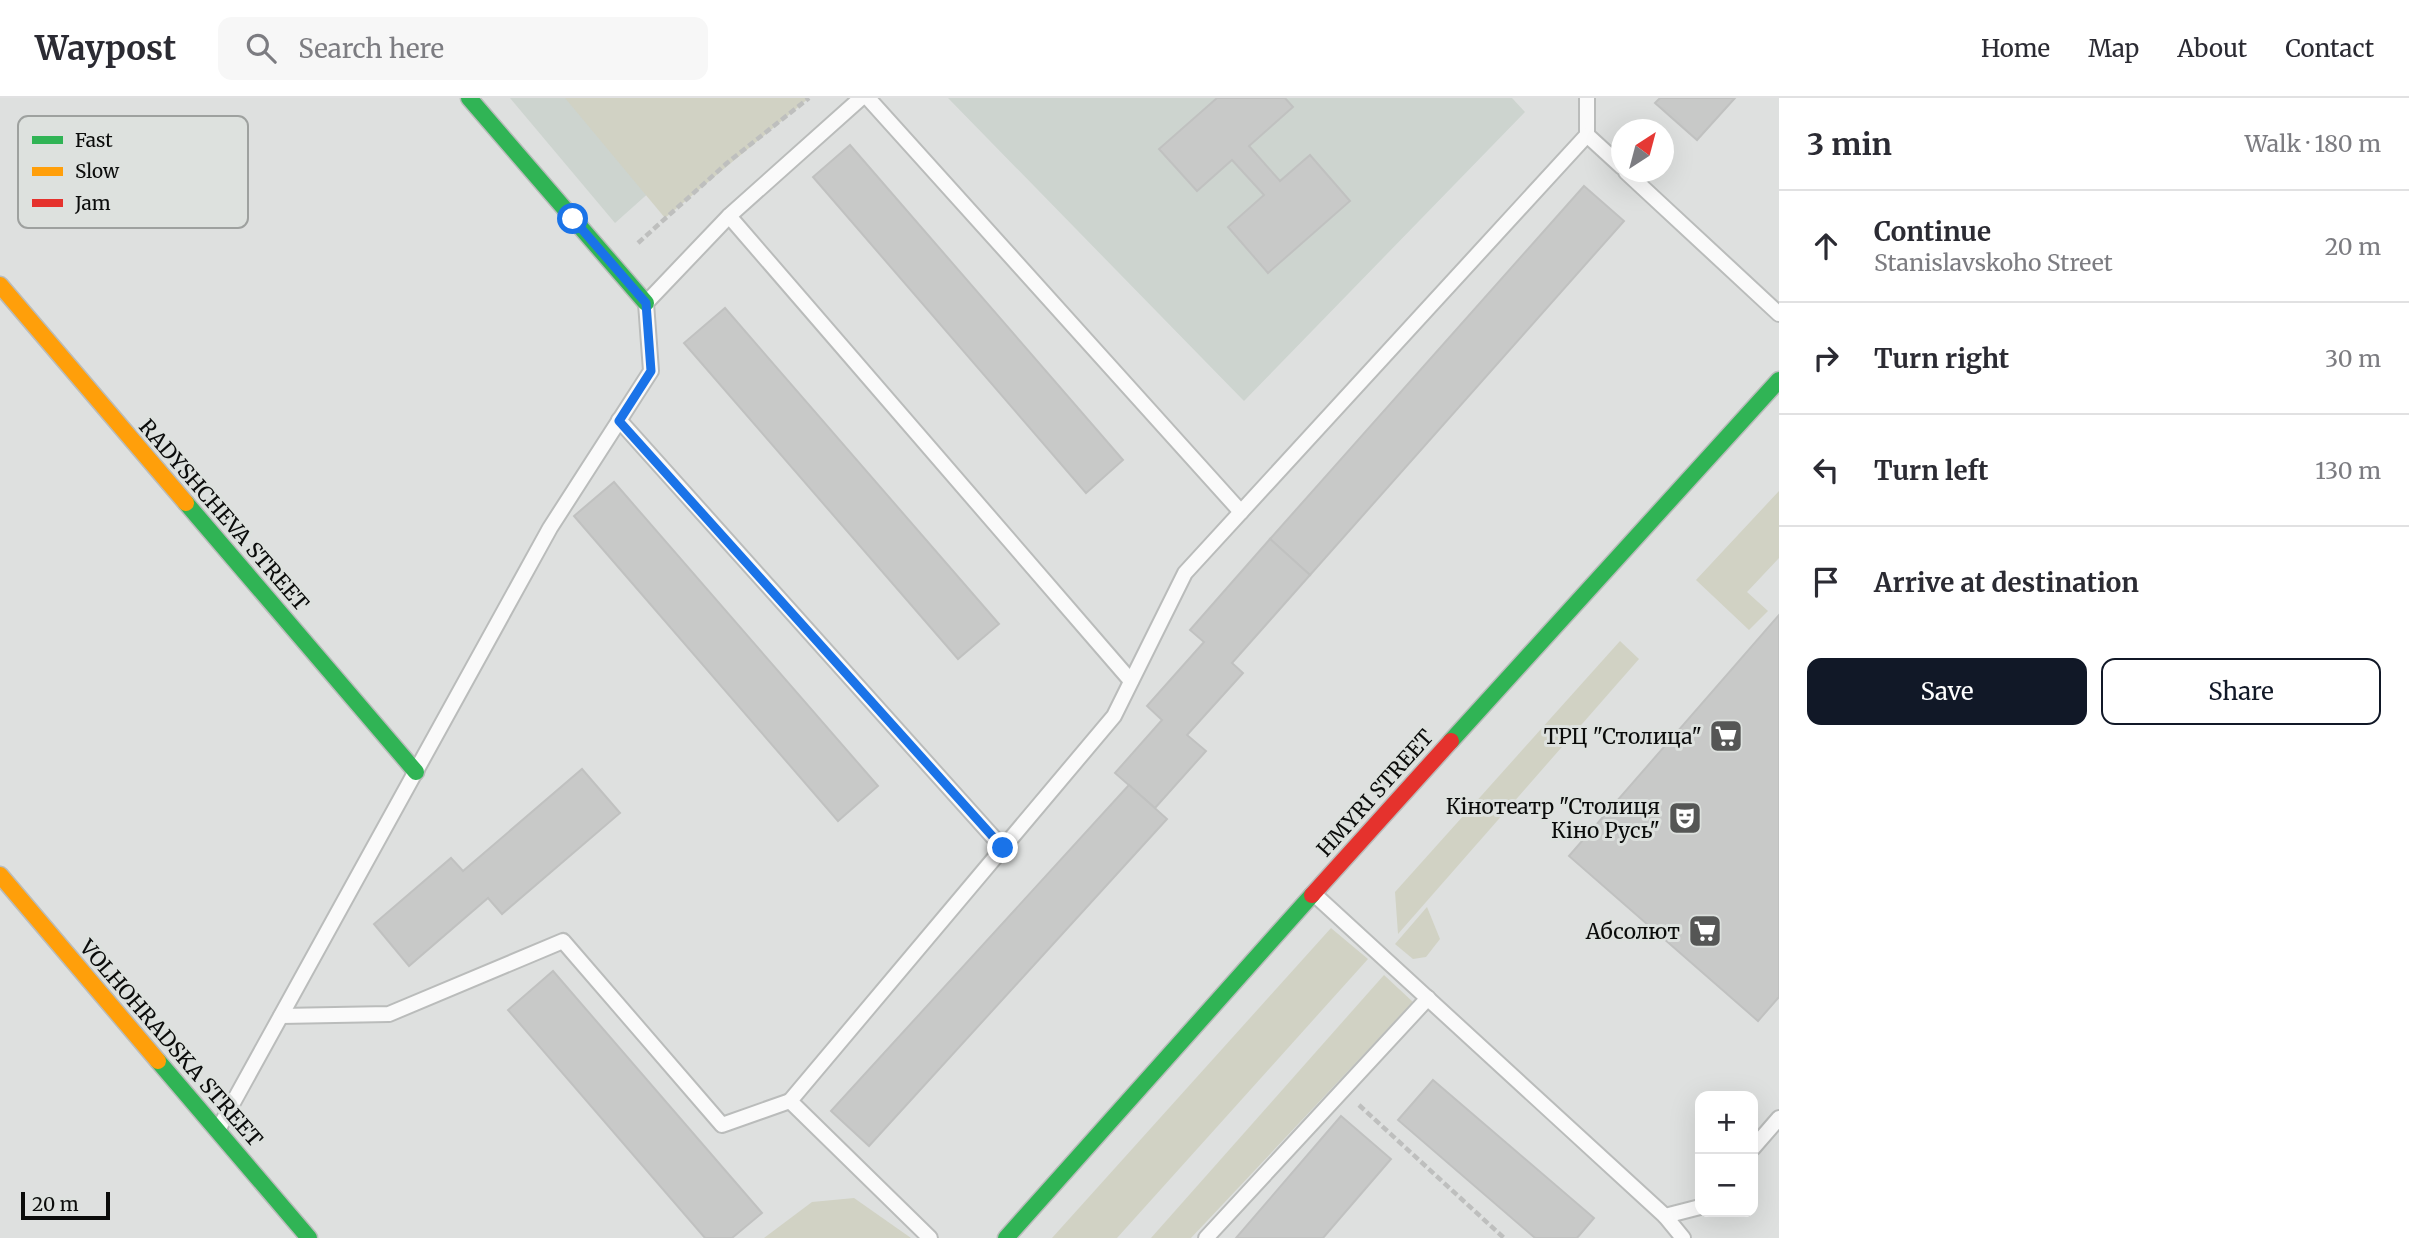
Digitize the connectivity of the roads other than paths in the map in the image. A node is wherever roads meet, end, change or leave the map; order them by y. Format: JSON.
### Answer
{"nodes":[{"id":1,"x":469,"y":98,"type":"edge"},
{"id":2,"x":861,"y":98,"type":"edge"},
{"id":3,"x":867,"y":98,"type":"edge"},
{"id":4,"x":1587,"y":98,"type":"edge"},
{"id":5,"x":1587,"y":135,"type":"junction"},
{"id":6,"x":1611,"y":157,"type":"edge"},
{"id":7,"x":1637,"y":182,"type":"edge"},
{"id":8,"x":729,"y":216,"type":"junction"},
{"id":9,"x":0,"y":285,"type":"edge"},
{"id":10,"x":646,"y":303,"type":"junction"},
{"id":11,"x":1779,"y":314,"type":"edge"},
{"id":12,"x":1779,"y":380,"type":"edge"},
{"id":13,"x":619,"y":421,"type":"junction"},
{"id":14,"x":1241,"y":512,"type":"junction"},
{"id":15,"x":1131,"y":681,"type":"junction"},
{"id":16,"x":416,"y":772,"type":"junction"},
{"id":17,"x":1003,"y":848,"type":"junction"},
{"id":18,"x":0,"y":876,"type":"edge"},
{"id":19,"x":1313,"y":893,"type":"junction"},
{"id":20,"x":1427,"y":998,"type":"junction"},
{"id":21,"x":281,"y":1016,"type":"junction"},
{"id":22,"x":790,"y":1101,"type":"junction"},
{"id":23,"x":1779,"y":1118,"type":"edge"},
{"id":24,"x":218,"y":1130,"type":"junction"},
{"id":25,"x":1758,"y":1142,"type":"edge"},
{"id":26,"x":1695,"y":1208,"type":"edge"},
{"id":27,"x":1665,"y":1216,"type":"junction"},
{"id":28,"x":309,"y":1238,"type":"edge"},
{"id":29,"x":930,"y":1238,"type":"edge"},
{"id":30,"x":1006,"y":1238,"type":"edge"},
{"id":31,"x":1206,"y":1238,"type":"edge"},
{"id":32,"x":1683,"y":1238,"type":"edge"}],
"edges":[{"from":1,"to":10,"type":"street"},
{"from":2,"to":8,"type":"lane"},
{"from":3,"to":14,"type":"lane"},
{"from":4,"to":5,"type":"lane"},
{"from":5,"to":6,"type":"lane"},
{"from":5,"to":14,"type":"lane"},
{"from":7,"to":11,"type":"lane"},
{"from":8,"to":10,"type":"lane"},
{"from":8,"to":15,"type":"lane"},
{"from":9,"to":16,"type":"street","name":"RADYSHCHEVA STREET"},
{"from":10,"to":13,"type":"lane"},
{"from":12,"to":19,"type":"street","name":"HMYRI STREET"},
{"from":13,"to":16,"type":"lane"},
{"from":13,"to":17,"type":"lane"},
{"from":14,"to":15,"type":"lane"},
{"from":15,"to":17,"type":"lane"},
{"from":16,"to":21,"type":"lane"},
{"from":17,"to":22,"type":"lane"},
{"from":18,"to":24,"type":"street","name":"VOLHOHRADSKA STREET"},
{"from":19,"to":20,"type":"lane"},
{"from":19,"to":30,"type":"street","name":"HMYRI STREET"},
{"from":20,"to":27,"type":"lane"},
{"from":20,"to":31,"type":"lane"},
{"from":21,"to":22,"type":"lane"},
{"from":21,"to":24,"type":"lane"},
{"from":22,"to":29,"type":"lane"},
{"from":23,"to":25,"type":"lane"},
{"from":24,"to":28,"type":"street","name":"VOLHOHRADSKA STREET"},
{"from":26,"to":27,"type":"lane"},
{"from":27,"to":32,"type":"lane"}]}
